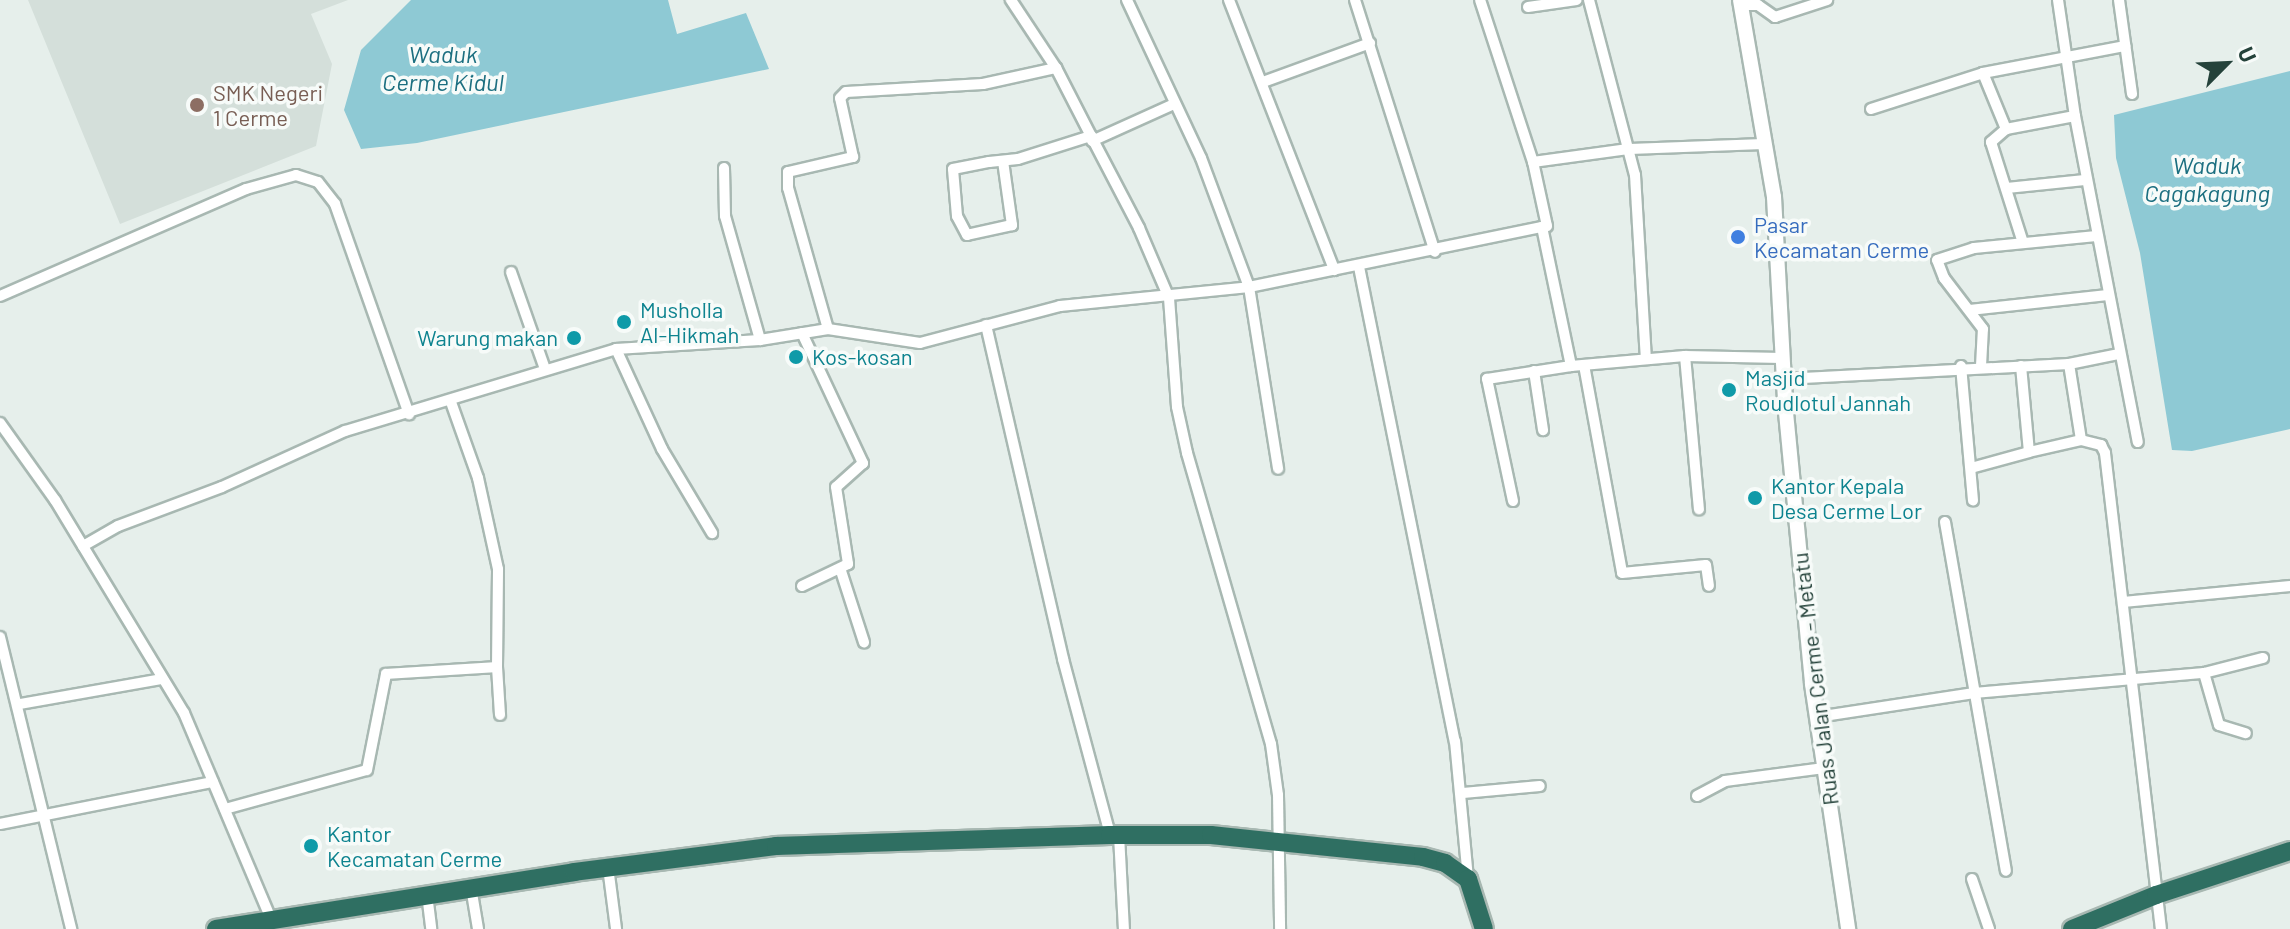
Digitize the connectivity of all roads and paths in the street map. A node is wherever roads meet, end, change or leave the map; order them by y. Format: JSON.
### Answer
{"nodes":[{"id":1,"x":1011,"y":0,"type":"edge"},
{"id":2,"x":1127,"y":0,"type":"edge"},
{"id":3,"x":1229,"y":0,"type":"edge"},
{"id":4,"x":1355,"y":0,"type":"edge"},
{"id":5,"x":1480,"y":0,"type":"edge"},
{"id":6,"x":1577,"y":0,"type":"edge"},
{"id":7,"x":1589,"y":0,"type":"edge"},
{"id":8,"x":1827,"y":0,"type":"edge"},
{"id":9,"x":2058,"y":0,"type":"edge"},
{"id":10,"x":2119,"y":0,"type":"edge"},
{"id":11,"x":1740,"y":2,"type":"edge"},
{"id":12,"x":1528,"y":7,"type":"dead end"},
{"id":13,"x":1370,"y":43,"type":"junction"},
{"id":14,"x":2125,"y":46,"type":"junction"},
{"id":15,"x":2066,"y":54,"type":"junction"},
{"id":16,"x":1056,"y":68,"type":"junction"},
{"id":17,"x":1983,"y":73,"type":"junction"},
{"id":18,"x":1263,"y":82,"type":"junction"},
{"id":19,"x":2132,"y":94,"type":"dead end"},
{"id":20,"x":1174,"y":104,"type":"junction"},
{"id":21,"x":1871,"y":109,"type":"dead end"},
{"id":22,"x":2075,"y":116,"type":"junction"},
{"id":23,"x":2006,"y":129,"type":"junction"},
{"id":24,"x":1091,"y":139,"type":"junction"},
{"id":25,"x":1765,"y":144,"type":"junction"},
{"id":26,"x":1628,"y":149,"type":"junction"},
{"id":27,"x":1003,"y":161,"type":"junction"},
{"id":28,"x":1533,"y":162,"type":"junction"},
{"id":29,"x":724,"y":168,"type":"dead end"},
{"id":30,"x":2085,"y":180,"type":"junction"},
{"id":31,"x":2007,"y":188,"type":"junction"},
{"id":32,"x":1542,"y":227,"type":"junction"},
{"id":33,"x":2096,"y":236,"type":"junction"},
{"id":34,"x":2023,"y":243,"type":"junction"},
{"id":35,"x":1435,"y":252,"type":"junction"},
{"id":36,"x":1359,"y":267,"type":"junction"},
{"id":37,"x":1334,"y":270,"type":"junction"},
{"id":38,"x":511,"y":272,"type":"dead end"},
{"id":39,"x":1249,"y":287,"type":"junction"},
{"id":40,"x":2107,"y":295,"type":"junction"},
{"id":41,"x":0,"y":296,"type":"edge"},
{"id":42,"x":1169,"y":298,"type":"junction"},
{"id":43,"x":1970,"y":310,"type":"junction"},
{"id":44,"x":986,"y":325,"type":"junction"},
{"id":45,"x":828,"y":329,"type":"junction"},
{"id":46,"x":802,"y":333,"type":"junction"},
{"id":47,"x":760,"y":340,"type":"junction"},
{"id":48,"x":616,"y":349,"type":"junction"},
{"id":49,"x":2118,"y":354,"type":"junction"},
{"id":50,"x":1685,"y":356,"type":"junction"},
{"id":51,"x":1646,"y":358,"type":"junction"},
{"id":52,"x":1782,"y":358,"type":"junction"},
{"id":53,"x":2069,"y":364,"type":"junction"},
{"id":54,"x":1584,"y":365,"type":"junction"},
{"id":55,"x":1571,"y":366,"type":"junction"},
{"id":56,"x":1961,"y":366,"type":"junction"},
{"id":57,"x":1981,"y":366,"type":"junction"},
{"id":58,"x":2021,"y":366,"type":"junction"},
{"id":59,"x":545,"y":369,"type":"junction"},
{"id":60,"x":1534,"y":371,"type":"junction"},
{"id":61,"x":1784,"y":379,"type":"junction"},
{"id":62,"x":451,"y":402,"type":"junction"},
{"id":63,"x":409,"y":414,"type":"junction"},
{"id":64,"x":0,"y":423,"type":"edge"},
{"id":65,"x":1543,"y":430,"type":"dead end"},
{"id":66,"x":2081,"y":440,"type":"junction"},
{"id":67,"x":2138,"y":442,"type":"dead end"},
{"id":68,"x":2029,"y":452,"type":"junction"},
{"id":69,"x":1971,"y":468,"type":"junction"},
{"id":70,"x":1278,"y":469,"type":"dead end"},
{"id":71,"x":1973,"y":500,"type":"dead end"},
{"id":72,"x":1513,"y":501,"type":"dead end"},
{"id":73,"x":1699,"y":509,"type":"dead end"},
{"id":74,"x":1945,"y":522,"type":"dead end"},
{"id":75,"x":712,"y":533,"type":"dead end"},
{"id":76,"x":83,"y":546,"type":"junction"},
{"id":77,"x":841,"y":571,"type":"junction"},
{"id":78,"x":802,"y":586,"type":"dead end"},
{"id":79,"x":1709,"y":586,"type":"dead end"},
{"id":80,"x":2290,"y":586,"type":"edge"},
{"id":81,"x":2123,"y":602,"type":"junction"},
{"id":82,"x":0,"y":637,"type":"edge"},
{"id":83,"x":864,"y":642,"type":"dead end"},
{"id":84,"x":2263,"y":658,"type":"dead end"},
{"id":85,"x":4,"y":664,"type":"edge"},
{"id":86,"x":497,"y":667,"type":"junction"},
{"id":87,"x":2204,"y":673,"type":"junction"},
{"id":88,"x":2130,"y":677,"type":"junction"},
{"id":89,"x":162,"y":679,"type":"junction"},
{"id":90,"x":1974,"y":693,"type":"junction"},
{"id":91,"x":20,"y":704,"type":"junction"},
{"id":92,"x":500,"y":715,"type":"dead end"},
{"id":93,"x":1817,"y":717,"type":"junction"},
{"id":94,"x":2246,"y":733,"type":"dead end"},
{"id":95,"x":1824,"y":768,"type":"junction"},
{"id":96,"x":213,"y":782,"type":"junction"},
{"id":97,"x":1540,"y":786,"type":"dead end"},
{"id":98,"x":1463,"y":793,"type":"junction"},
{"id":99,"x":1697,"y":796,"type":"dead end"},
{"id":100,"x":225,"y":809,"type":"junction"},
{"id":101,"x":45,"y":816,"type":"junction"},
{"id":102,"x":0,"y":824,"type":"edge"},
{"id":103,"x":1114,"y":835,"type":"junction"},
{"id":104,"x":1279,"y":840,"type":"junction"},
{"id":105,"x":2290,"y":851,"type":"edge"},
{"id":106,"x":608,"y":867,"type":"junction"},
{"id":107,"x":2006,"y":871,"type":"dead end"},
{"id":108,"x":1468,"y":879,"type":"junction"},
{"id":109,"x":1972,"y":879,"type":"dead end"},
{"id":110,"x":471,"y":887,"type":"junction"},
{"id":111,"x":427,"y":894,"type":"junction"},
{"id":112,"x":2156,"y":895,"type":"junction"},
{"id":113,"x":271,"y":919,"type":"junction"},
{"id":114,"x":299,"y":922,"type":"edge"},
{"id":115,"x":71,"y":929,"type":"edge"},
{"id":116,"x":216,"y":929,"type":"edge"},
{"id":117,"x":431,"y":929,"type":"edge"},
{"id":118,"x":478,"y":929,"type":"edge"},
{"id":119,"x":616,"y":929,"type":"edge"},
{"id":120,"x":1124,"y":929,"type":"edge"},
{"id":121,"x":1280,"y":929,"type":"edge"},
{"id":122,"x":1484,"y":929,"type":"edge"},
{"id":123,"x":1848,"y":929,"type":"edge"},
{"id":124,"x":1989,"y":929,"type":"edge"},
{"id":125,"x":2072,"y":929,"type":"edge"},
{"id":126,"x":2161,"y":929,"type":"edge"}],
"edges":[{"from":1,"to":16,"type":"street"},
{"from":2,"to":20,"type":"street"},
{"from":3,"to":18,"type":"street"},
{"from":4,"to":13,"type":"street"},
{"from":5,"to":28,"type":"street"},
{"from":6,"to":12,"type":"street"},
{"from":7,"to":26,"type":"street"},
{"from":8,"to":11,"type":"street"},
{"from":9,"to":15,"type":"street"},
{"from":10,"to":14,"type":"street"},
{"from":11,"to":25,"type":"main road","name":"Ruas Jalan Cerme - Metatu"},
{"from":13,"to":18,"type":"street"},
{"from":13,"to":35,"type":"street"},
{"from":14,"to":15,"type":"street"},
{"from":14,"to":19,"type":"street"},
{"from":15,"to":17,"type":"street"},
{"from":15,"to":22,"type":"street"},
{"from":16,"to":24,"type":"street"},
{"from":16,"to":45,"type":"street"},
{"from":17,"to":21,"type":"street"},
{"from":17,"to":23,"type":"street"},
{"from":18,"to":37,"type":"street"},
{"from":20,"to":24,"type":"street"},
{"from":20,"to":39,"type":"street"},
{"from":22,"to":23,"type":"street"},
{"from":22,"to":30,"type":"street"},
{"from":23,"to":31,"type":"street"},
{"from":24,"to":27,"type":"street"},
{"from":24,"to":42,"type":"street"},
{"from":25,"to":26,"type":"street"},
{"from":25,"to":52,"type":"main road","name":"Ruas Jalan Cerme - Metatu"},
{"from":26,"to":28,"type":"street"},
{"from":26,"to":51,"type":"street"},
{"from":27,"to":27,"type":"street"},
{"from":28,"to":32,"type":"street"},
{"from":29,"to":47,"type":"street"},
{"from":30,"to":31,"type":"street"},
{"from":30,"to":33,"type":"street"},
{"from":31,"to":34,"type":"street"},
{"from":32,"to":35,"type":"street"},
{"from":32,"to":55,"type":"street"},
{"from":33,"to":34,"type":"street"},
{"from":33,"to":40,"type":"street"},
{"from":34,"to":43,"type":"street"},
{"from":35,"to":36,"type":"street"},
{"from":36,"to":37,"type":"street"},
{"from":36,"to":98,"type":"street"},
{"from":37,"to":39,"type":"street"},
{"from":38,"to":59,"type":"street"},
{"from":39,"to":42,"type":"street"},
{"from":39,"to":70,"type":"street"},
{"from":40,"to":43,"type":"street"},
{"from":40,"to":49,"type":"street"},
{"from":41,"to":63,"type":"street"},
{"from":42,"to":44,"type":"street"},
{"from":42,"to":104,"type":"street"},
{"from":43,"to":57,"type":"street"},
{"from":44,"to":45,"type":"street"},
{"from":44,"to":103,"type":"street"},
{"from":45,"to":46,"type":"street"},
{"from":46,"to":47,"type":"street"},
{"from":46,"to":77,"type":"street"},
{"from":47,"to":48,"type":"street"},
{"from":48,"to":59,"type":"street"},
{"from":48,"to":75,"type":"street"},
{"from":49,"to":53,"type":"street"},
{"from":49,"to":67,"type":"street"},
{"from":50,"to":51,"type":"street"},
{"from":50,"to":52,"type":"street"},
{"from":50,"to":73,"type":"street"},
{"from":51,"to":54,"type":"street"},
{"from":52,"to":61,"type":"main road","name":"Ruas Jalan Cerme - Metatu"},
{"from":53,"to":58,"type":"street"},
{"from":53,"to":66,"type":"street"},
{"from":54,"to":55,"type":"street"},
{"from":54,"to":79,"type":"street"},
{"from":55,"to":60,"type":"street"},
{"from":56,"to":57,"type":"street"},
{"from":56,"to":61,"type":"street"},
{"from":56,"to":69,"type":"street"},
{"from":57,"to":58,"type":"street"},
{"from":58,"to":68,"type":"street"},
{"from":59,"to":62,"type":"street"},
{"from":60,"to":65,"type":"street"},
{"from":60,"to":72,"type":"street"},
{"from":61,"to":93,"type":"main road","name":"Ruas Jalan Cerme - Metatu"},
{"from":62,"to":63,"type":"street"},
{"from":62,"to":86,"type":"street"},
{"from":63,"to":76,"type":"street"},
{"from":64,"to":76,"type":"street"},
{"from":66,"to":68,"type":"street"},
{"from":66,"to":81,"type":"street"},
{"from":68,"to":69,"type":"street"},
{"from":69,"to":71,"type":"street"},
{"from":74,"to":90,"type":"street"},
{"from":76,"to":89,"type":"street"},
{"from":77,"to":78,"type":"street"},
{"from":77,"to":83,"type":"street"},
{"from":80,"to":81,"type":"street"},
{"from":81,"to":88,"type":"street"},
{"from":82,"to":85,"type":"street"},
{"from":84,"to":87,"type":"street"},
{"from":85,"to":91,"type":"street"},
{"from":86,"to":92,"type":"street"},
{"from":86,"to":100,"type":"street"},
{"from":87,"to":88,"type":"street"},
{"from":87,"to":94,"type":"street"},
{"from":88,"to":90,"type":"street"},
{"from":88,"to":112,"type":"street"},
{"from":89,"to":91,"type":"street"},
{"from":89,"to":96,"type":"street"},
{"from":90,"to":93,"type":"street"},
{"from":90,"to":107,"type":"street"},
{"from":91,"to":101,"type":"street"},
{"from":93,"to":95,"type":"main road","name":"Ruas Jalan Cerme - Metatu"},
{"from":95,"to":99,"type":"street"},
{"from":95,"to":123,"type":"main road","name":"Ruas Jalan Cerme - Metatu"},
{"from":96,"to":100,"type":"street"},
{"from":96,"to":101,"type":"street"},
{"from":97,"to":98,"type":"street"},
{"from":98,"to":108,"type":"street"},
{"from":100,"to":113,"type":"street"},
{"from":101,"to":102,"type":"street"},
{"from":101,"to":115,"type":"street"},
{"from":103,"to":104,"type":"highway"},
{"from":103,"to":106,"type":"highway"},
{"from":103,"to":120,"type":"street"},
{"from":104,"to":108,"type":"highway"},
{"from":104,"to":121,"type":"street"},
{"from":105,"to":112,"type":"highway"},
{"from":106,"to":110,"type":"highway"},
{"from":106,"to":119,"type":"street"},
{"from":108,"to":122,"type":"highway"},
{"from":109,"to":124,"type":"street"},
{"from":110,"to":111,"type":"highway"},
{"from":110,"to":118,"type":"street"},
{"from":111,"to":114,"type":"highway"},
{"from":111,"to":117,"type":"street"},
{"from":112,"to":125,"type":"highway"},
{"from":112,"to":126,"type":"street"},
{"from":113,"to":114,"type":"highway"},
{"from":113,"to":116,"type":"highway"}]}
